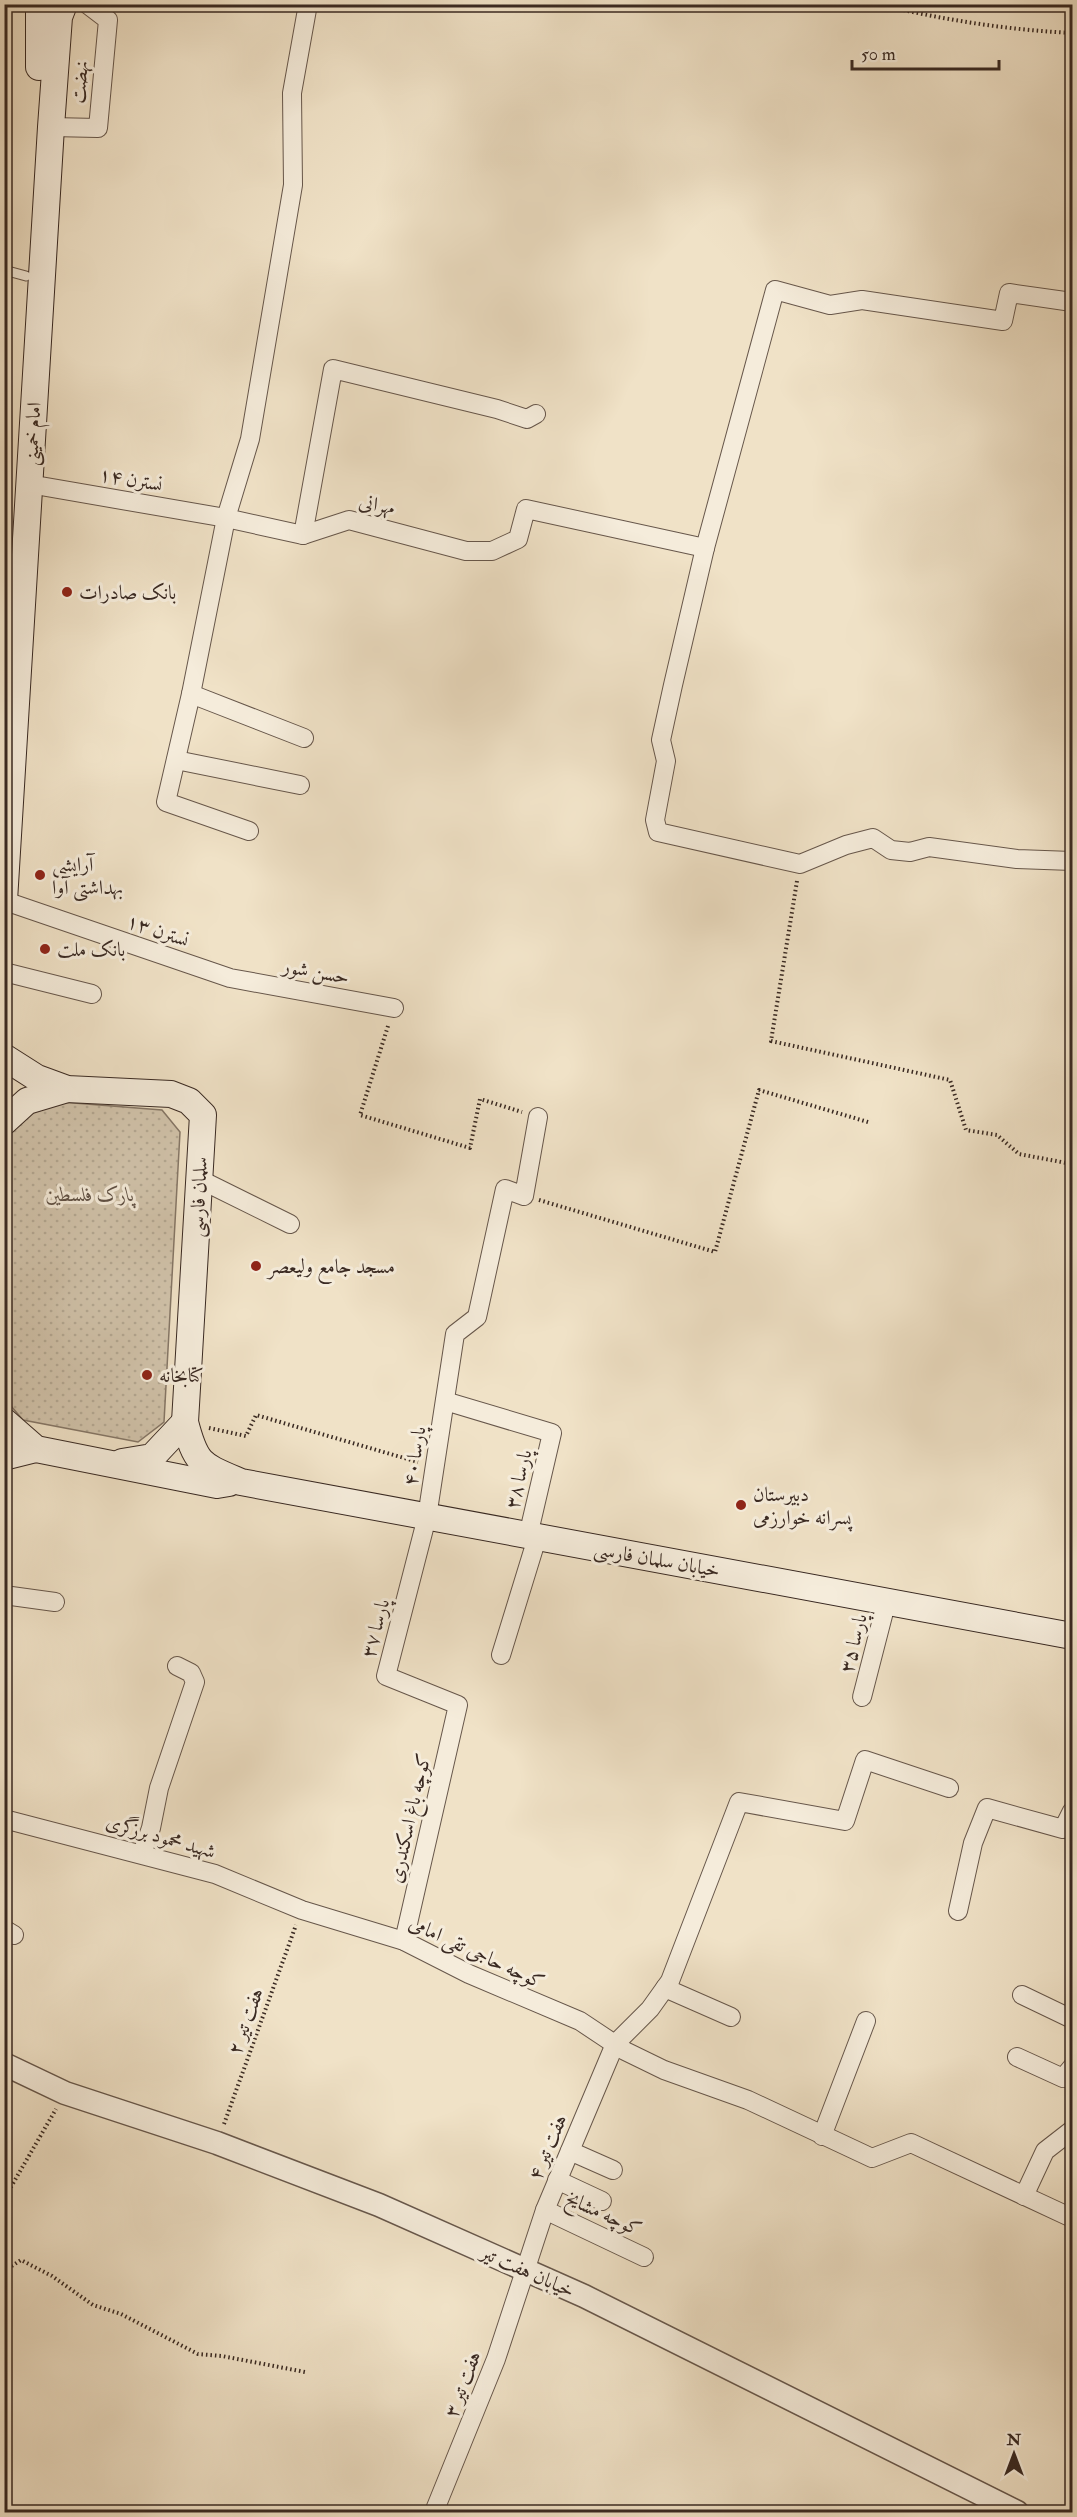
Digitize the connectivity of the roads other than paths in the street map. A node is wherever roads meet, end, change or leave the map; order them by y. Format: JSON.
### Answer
{"nodes":[{"id":1,"x":39,"y":4,"type":"edge"},
{"id":2,"x":64,"y":4,"type":"edge"},
{"id":3,"x":87,"y":4,"type":"edge"},
{"id":4,"x":308,"y":4,"type":"edge"},
{"id":5,"x":51,"y":126,"type":"junction"},
{"id":6,"x":15,"y":273,"type":"edge"},
{"id":7,"x":1072,"y":302,"type":"edge"},
{"id":8,"x":536,"y":414,"type":"dead end"},
{"id":9,"x":29,"y":484,"type":"junction"},
{"id":10,"x":226,"y":518,"type":"junction"},
{"id":11,"x":303,"y":535,"type":"junction"},
{"id":12,"x":705,"y":548,"type":"junction"},
{"id":13,"x":4,"y":638,"type":"edge"},
{"id":14,"x":191,"y":694,"type":"junction"},
{"id":15,"x":304,"y":738,"type":"dead end"},
{"id":16,"x":176,"y":760,"type":"junction"},
{"id":17,"x":300,"y":785,"type":"dead end"},
{"id":18,"x":249,"y":831,"type":"dead end"},
{"id":19,"x":1072,"y":861,"type":"edge"},
{"id":20,"x":4,"y":901,"type":"edge"},
{"id":21,"x":4,"y":972,"type":"edge"},
{"id":22,"x":230,"y":978,"type":"joint"},
{"id":23,"x":92,"y":994,"type":"dead end"},
{"id":24,"x":394,"y":1008,"type":"road end"},
{"id":25,"x":4,"y":1057,"type":"edge"},
{"id":26,"x":37,"y":1078,"type":"junction"},
{"id":27,"x":4,"y":1080,"type":"edge"},
{"id":28,"x":67,"y":1089,"type":"junction"},
{"id":29,"x":538,"y":1117,"type":"road end"},
{"id":30,"x":4,"y":1122,"type":"edge"},
{"id":31,"x":199,"y":1179,"type":"junction"},
{"id":32,"x":290,"y":1224,"type":"dead end"},
{"id":33,"x":446,"y":1401,"type":"junction"},
{"id":34,"x":4,"y":1421,"type":"edge"},
{"id":35,"x":185,"y":1422,"type":"junction"},
{"id":36,"x":36,"y":1449,"type":"junction"},
{"id":37,"x":4,"y":1457,"type":"edge"},
{"id":38,"x":109,"y":1464,"type":"junction"},
{"id":39,"x":241,"y":1482,"type":"junction"},
{"id":40,"x":427,"y":1517,"type":"junction"},
{"id":41,"x":533,"y":1537,"type":"junction"},
{"id":42,"x":4,"y":1595,"type":"edge"},
{"id":43,"x":887,"y":1600,"type":"junction"},
{"id":44,"x":55,"y":1602,"type":"dead end"},
{"id":45,"x":1072,"y":1635,"type":"edge"},
{"id":46,"x":501,"y":1655,"type":"dead end"},
{"id":47,"x":177,"y":1666,"type":"dead end"},
{"id":48,"x":862,"y":1697,"type":"dead end"},
{"id":49,"x":458,"y":1705,"type":"joint"},
{"id":50,"x":949,"y":1788,"type":"dead end"},
{"id":51,"x":1072,"y":1811,"type":"edge"},
{"id":52,"x":4,"y":1819,"type":"edge"},
{"id":53,"x":142,"y":1854,"type":"junction"},
{"id":54,"x":302,"y":1910,"type":"joint"},
{"id":55,"x":958,"y":1911,"type":"dead end"},
{"id":56,"x":404,"y":1941,"type":"junction"},
{"id":57,"x":665,"y":1988,"type":"junction"},
{"id":58,"x":1022,"y":1995,"type":"dead end"},
{"id":59,"x":730,"y":2017,"type":"dead end"},
{"id":60,"x":1072,"y":2019,"type":"edge"},
{"id":61,"x":866,"y":2021,"type":"dead end"},
{"id":62,"x":620,"y":2047,"type":"junction"},
{"id":63,"x":1017,"y":2057,"type":"dead end"},
{"id":64,"x":1072,"y":2067,"type":"edge"},
{"id":65,"x":10,"y":2071,"type":"edge"},
{"id":66,"x":1072,"y":2130,"type":"edge"},
{"id":67,"x":822,"y":2136,"type":"junction"},
{"id":68,"x":570,"y":2151,"type":"junction"},
{"id":69,"x":613,"y":2170,"type":"dead end"},
{"id":70,"x":557,"y":2180,"type":"junction"},
{"id":71,"x":1024,"y":2196,"type":"junction"},
{"id":72,"x":602,"y":2201,"type":"dead end"},
{"id":73,"x":544,"y":2210,"type":"junction"},
{"id":74,"x":1072,"y":2218,"type":"edge"},
{"id":75,"x":645,"y":2257,"type":"dead end"},
{"id":76,"x":524,"y":2269,"type":"junction"},
{"id":77,"x":434,"y":2512,"type":"edge"},
{"id":78,"x":1017,"y":2512,"type":"edge"}],
"edges":[{"from":1,"to":6,"type":"main road","name":"امام خمینی"},
{"from":2,"to":5,"type":"main road","name":"امام خمینی"},
{"from":3,"to":5,"type":"street","name":"نهضت"},
{"from":4,"to":10,"type":"street"},
{"from":5,"to":9,"type":"main road","name":"امام خمینی"},
{"from":6,"to":13,"type":"main road","name":"امام خمینی"},
{"from":7,"to":12,"type":"street"},
{"from":8,"to":11,"type":"street"},
{"from":9,"to":10,"type":"street","name":"نسترن ۱۴"},
{"from":9,"to":20,"type":"main road","name":"امام خمینی"},
{"from":10,"to":11,"type":"street"},
{"from":10,"to":14,"type":"street"},
{"from":11,"to":12,"type":"street","name":"مهرانی"},
{"from":12,"to":19,"type":"street"},
{"from":14,"to":15,"type":"street"},
{"from":14,"to":16,"type":"street"},
{"from":16,"to":17,"type":"street"},
{"from":16,"to":18,"type":"street"},
{"from":20,"to":22,"type":"street","name":"نسترن ۱۳"},
{"from":21,"to":23,"type":"street"},
{"from":22,"to":24,"type":"street","name":"حسن شور"},
{"from":25,"to":26,"type":"main road"},
{"from":26,"to":27,"type":"main road"},
{"from":26,"to":28,"type":"main road"},
{"from":28,"to":30,"type":"main road"},
{"from":28,"to":31,"type":"main road","name":"سلمان فارسی"},
{"from":29,"to":33,"type":"street","name":"پارسا ۴۰"},
{"from":31,"to":32,"type":"street"},
{"from":31,"to":35,"type":"main road","name":"سلمان فارسی"},
{"from":33,"to":40,"type":"street","name":"پارسا ۴۰"},
{"from":33,"to":41,"type":"street","name":"پارسا ۳۸"},
{"from":34,"to":36,"type":"main road"},
{"from":35,"to":38,"type":"main road"},
{"from":35,"to":39,"type":"main road","name":"سلمان فارسی"},
{"from":36,"to":37,"type":"main road"},
{"from":36,"to":38,"type":"main road"},
{"from":38,"to":39,"type":"main road"},
{"from":39,"to":40,"type":"main road","name":"خیابان سلمان فارسی"},
{"from":40,"to":41,"type":"main road","name":"خیابان سلمان فارسی"},
{"from":40,"to":49,"type":"street","name":"پارسا ۳۷"},
{"from":41,"to":43,"type":"main road","name":"خیابان سلمان فارسی"},
{"from":41,"to":46,"type":"street","name":"پارسا ۳۸"},
{"from":42,"to":44,"type":"street"},
{"from":43,"to":45,"type":"main road","name":"خیابان سلمان فارسی"},
{"from":43,"to":48,"type":"street","name":"پارسا ۳۵"},
{"from":47,"to":53,"type":"street"},
{"from":49,"to":56,"type":"street","name":"کوچه باغ اسکندری"},
{"from":50,"to":57,"type":"street"},
{"from":51,"to":55,"type":"street"},
{"from":52,"to":53,"type":"street","name":"شهید محمود برزگری"},
{"from":53,"to":54,"type":"street","name":"شهید محمود برزگری"},
{"from":54,"to":56,"type":"street","name":"کوچه حاجی تقی امامی"},
{"from":56,"to":62,"type":"street","name":"کوچه حاجی تقی امامی"},
{"from":57,"to":59,"type":"street"},
{"from":57,"to":62,"type":"street"},
{"from":58,"to":60,"type":"street"},
{"from":61,"to":67,"type":"street"},
{"from":62,"to":67,"type":"street","name":"کوچه حاجی تقی امامی"},
{"from":62,"to":68,"type":"street","name":"هفت تیر ۴"},
{"from":63,"to":64,"type":"street"},
{"from":65,"to":76,"type":"street","name":"خیابان هفت تیر"},
{"from":66,"to":71,"type":"street"},
{"from":67,"to":71,"type":"street","name":"کوچه حاجی تقی امامی"},
{"from":68,"to":69,"type":"street"},
{"from":68,"to":70,"type":"street","name":"هفت تیر ۴"},
{"from":70,"to":72,"type":"street"},
{"from":70,"to":73,"type":"street","name":"هفت تیر ۴"},
{"from":71,"to":74,"type":"street"},
{"from":73,"to":75,"type":"street","name":"کوچه مشایخ"},
{"from":73,"to":76,"type":"street","name":"هفت تیر ۴"},
{"from":76,"to":77,"type":"street","name":"هفت تیر ۳"},
{"from":76,"to":78,"type":"street","name":"خیابان هفت تیر"}]}
